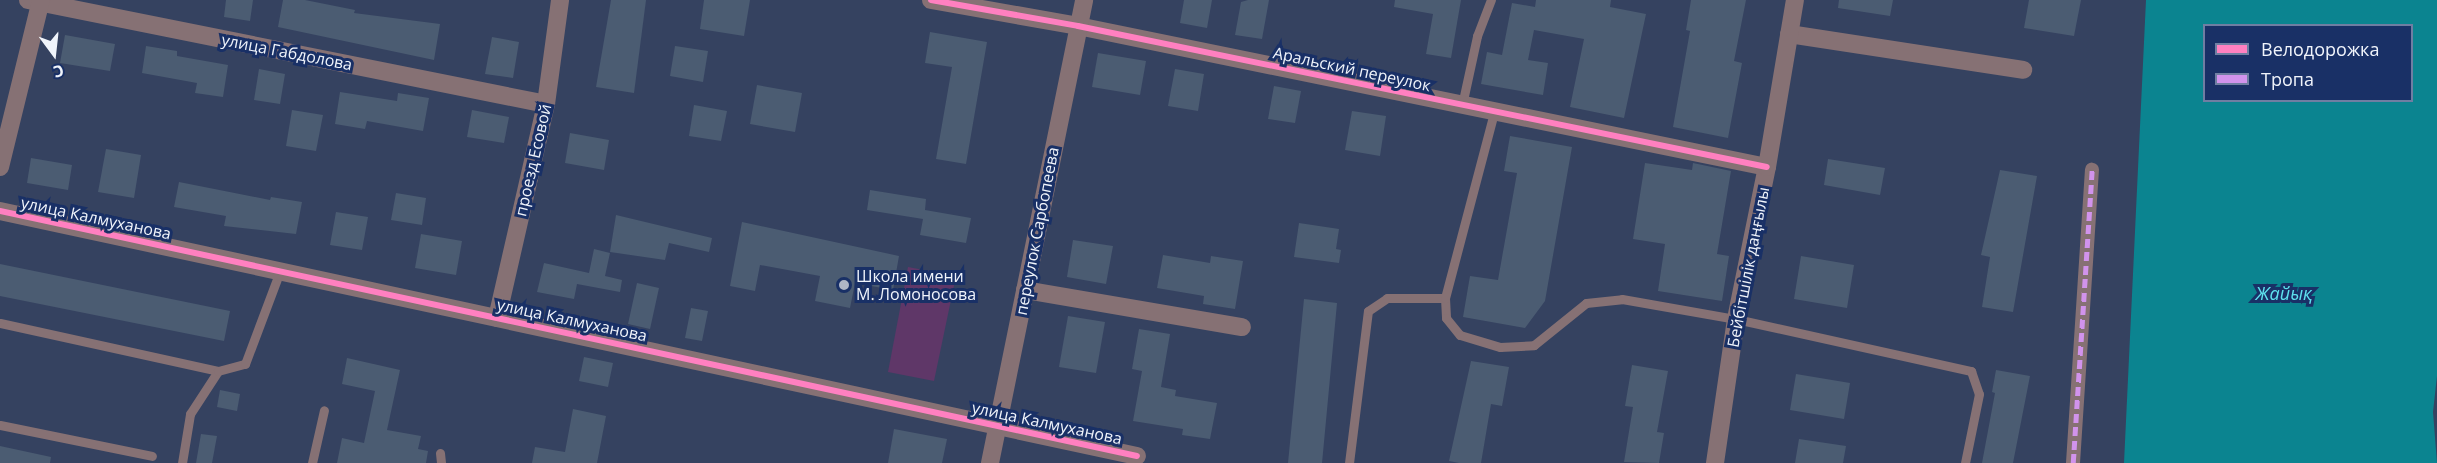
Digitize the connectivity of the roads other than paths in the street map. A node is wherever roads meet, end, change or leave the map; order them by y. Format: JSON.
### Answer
{"nodes":[{"id":1,"x":560,"y":0,"type":"edge"},
{"id":2,"x":931,"y":0,"type":"edge"},
{"id":3,"x":1084,"y":0,"type":"edge"},
{"id":4,"x":1491,"y":0,"type":"edge"},
{"id":5,"x":1795,"y":0,"type":"edge"},
{"id":6,"x":36,"y":1,"type":"edge"},
{"id":7,"x":1078,"y":26,"type":"junction"},
{"id":8,"x":1789,"y":34,"type":"junction"},
{"id":9,"x":2023,"y":70,"type":"dead end"},
{"id":10,"x":546,"y":104,"type":"junction"},
{"id":11,"x":1461,"y":105,"type":"junction"},
{"id":12,"x":1494,"y":112,"type":"junction"},
{"id":13,"x":1767,"y":166,"type":"junction"},
{"id":14,"x":0,"y":167,"type":"edge"},
{"id":15,"x":2092,"y":170,"type":"dead end"},
{"id":16,"x":0,"y":211,"type":"edge"},
{"id":17,"x":279,"y":271,"type":"junction"},
{"id":18,"x":1025,"y":290,"type":"junction"},
{"id":19,"x":1445,"y":298,"type":"junction"},
{"id":20,"x":497,"y":318,"type":"junction"},
{"id":21,"x":1736,"y":319,"type":"junction"},
{"id":22,"x":0,"y":323,"type":"edge"},
{"id":23,"x":1242,"y":327,"type":"dead end"},
{"id":24,"x":218,"y":371,"type":"junction"},
{"id":25,"x":324,"y":410,"type":"dead end"},
{"id":26,"x":0,"y":425,"type":"edge"},
{"id":27,"x":997,"y":426,"type":"junction"},
{"id":28,"x":152,"y":456,"type":"dead end"},
{"id":29,"x":1137,"y":456,"type":"dead end"},
{"id":30,"x":182,"y":463,"type":"edge"},
{"id":31,"x":312,"y":463,"type":"edge"},
{"id":32,"x":990,"y":463,"type":"edge"},
{"id":33,"x":1349,"y":463,"type":"edge"},
{"id":34,"x":1715,"y":463,"type":"edge"},
{"id":35,"x":1965,"y":463,"type":"edge"},
{"id":36,"x":2073,"y":463,"type":"edge"}],
"edges":[{"from":1,"to":10,"type":"street","name":"проезд Есовой"},
{"from":2,"to":7,"type":"street","name":"Аральский переулок"},
{"from":3,"to":7,"type":"street","name":"переулок Сарбопеева"},
{"from":4,"to":11,"type":"lane"},
{"from":5,"to":8,"type":"street","name":"Бейбітшілік даңғылы"},
{"from":6,"to":10,"type":"street","name":"улица Габдолова"},
{"from":6,"to":14,"type":"street"},
{"from":7,"to":11,"type":"street","name":"Аральский переулок"},
{"from":7,"to":18,"type":"street","name":"переулок Сарбопеева"},
{"from":8,"to":9,"type":"street"},
{"from":8,"to":13,"type":"street","name":"Бейбітшілік даңғылы"},
{"from":10,"to":20,"type":"street","name":"проезд Есовой"},
{"from":11,"to":12,"type":"street","name":"Аральский переулок"},
{"from":12,"to":13,"type":"street","name":"Аральский переулок"},
{"from":12,"to":19,"type":"lane"},
{"from":13,"to":21,"type":"street","name":"Бейбітшілік даңғылы"},
{"from":15,"to":36,"type":"street"},
{"from":16,"to":17,"type":"street","name":"улица Калмуханова"},
{"from":17,"to":20,"type":"street","name":"улица Калмуханова"},
{"from":17,"to":24,"type":"lane"},
{"from":18,"to":23,"type":"street"},
{"from":18,"to":27,"type":"street","name":"переулок Сарбопеева"},
{"from":19,"to":21,"type":"lane"},
{"from":19,"to":33,"type":"lane"},
{"from":20,"to":27,"type":"street","name":"улица Калмуханова"},
{"from":21,"to":34,"type":"street","name":"Бейбітшілік даңғылы"},
{"from":21,"to":35,"type":"lane"},
{"from":22,"to":24,"type":"lane"},
{"from":24,"to":30,"type":"lane"},
{"from":25,"to":31,"type":"lane"},
{"from":26,"to":28,"type":"lane"},
{"from":27,"to":29,"type":"street","name":"улица Калмуханова"},
{"from":27,"to":32,"type":"street","name":"переулок Сарбопеева"}]}
